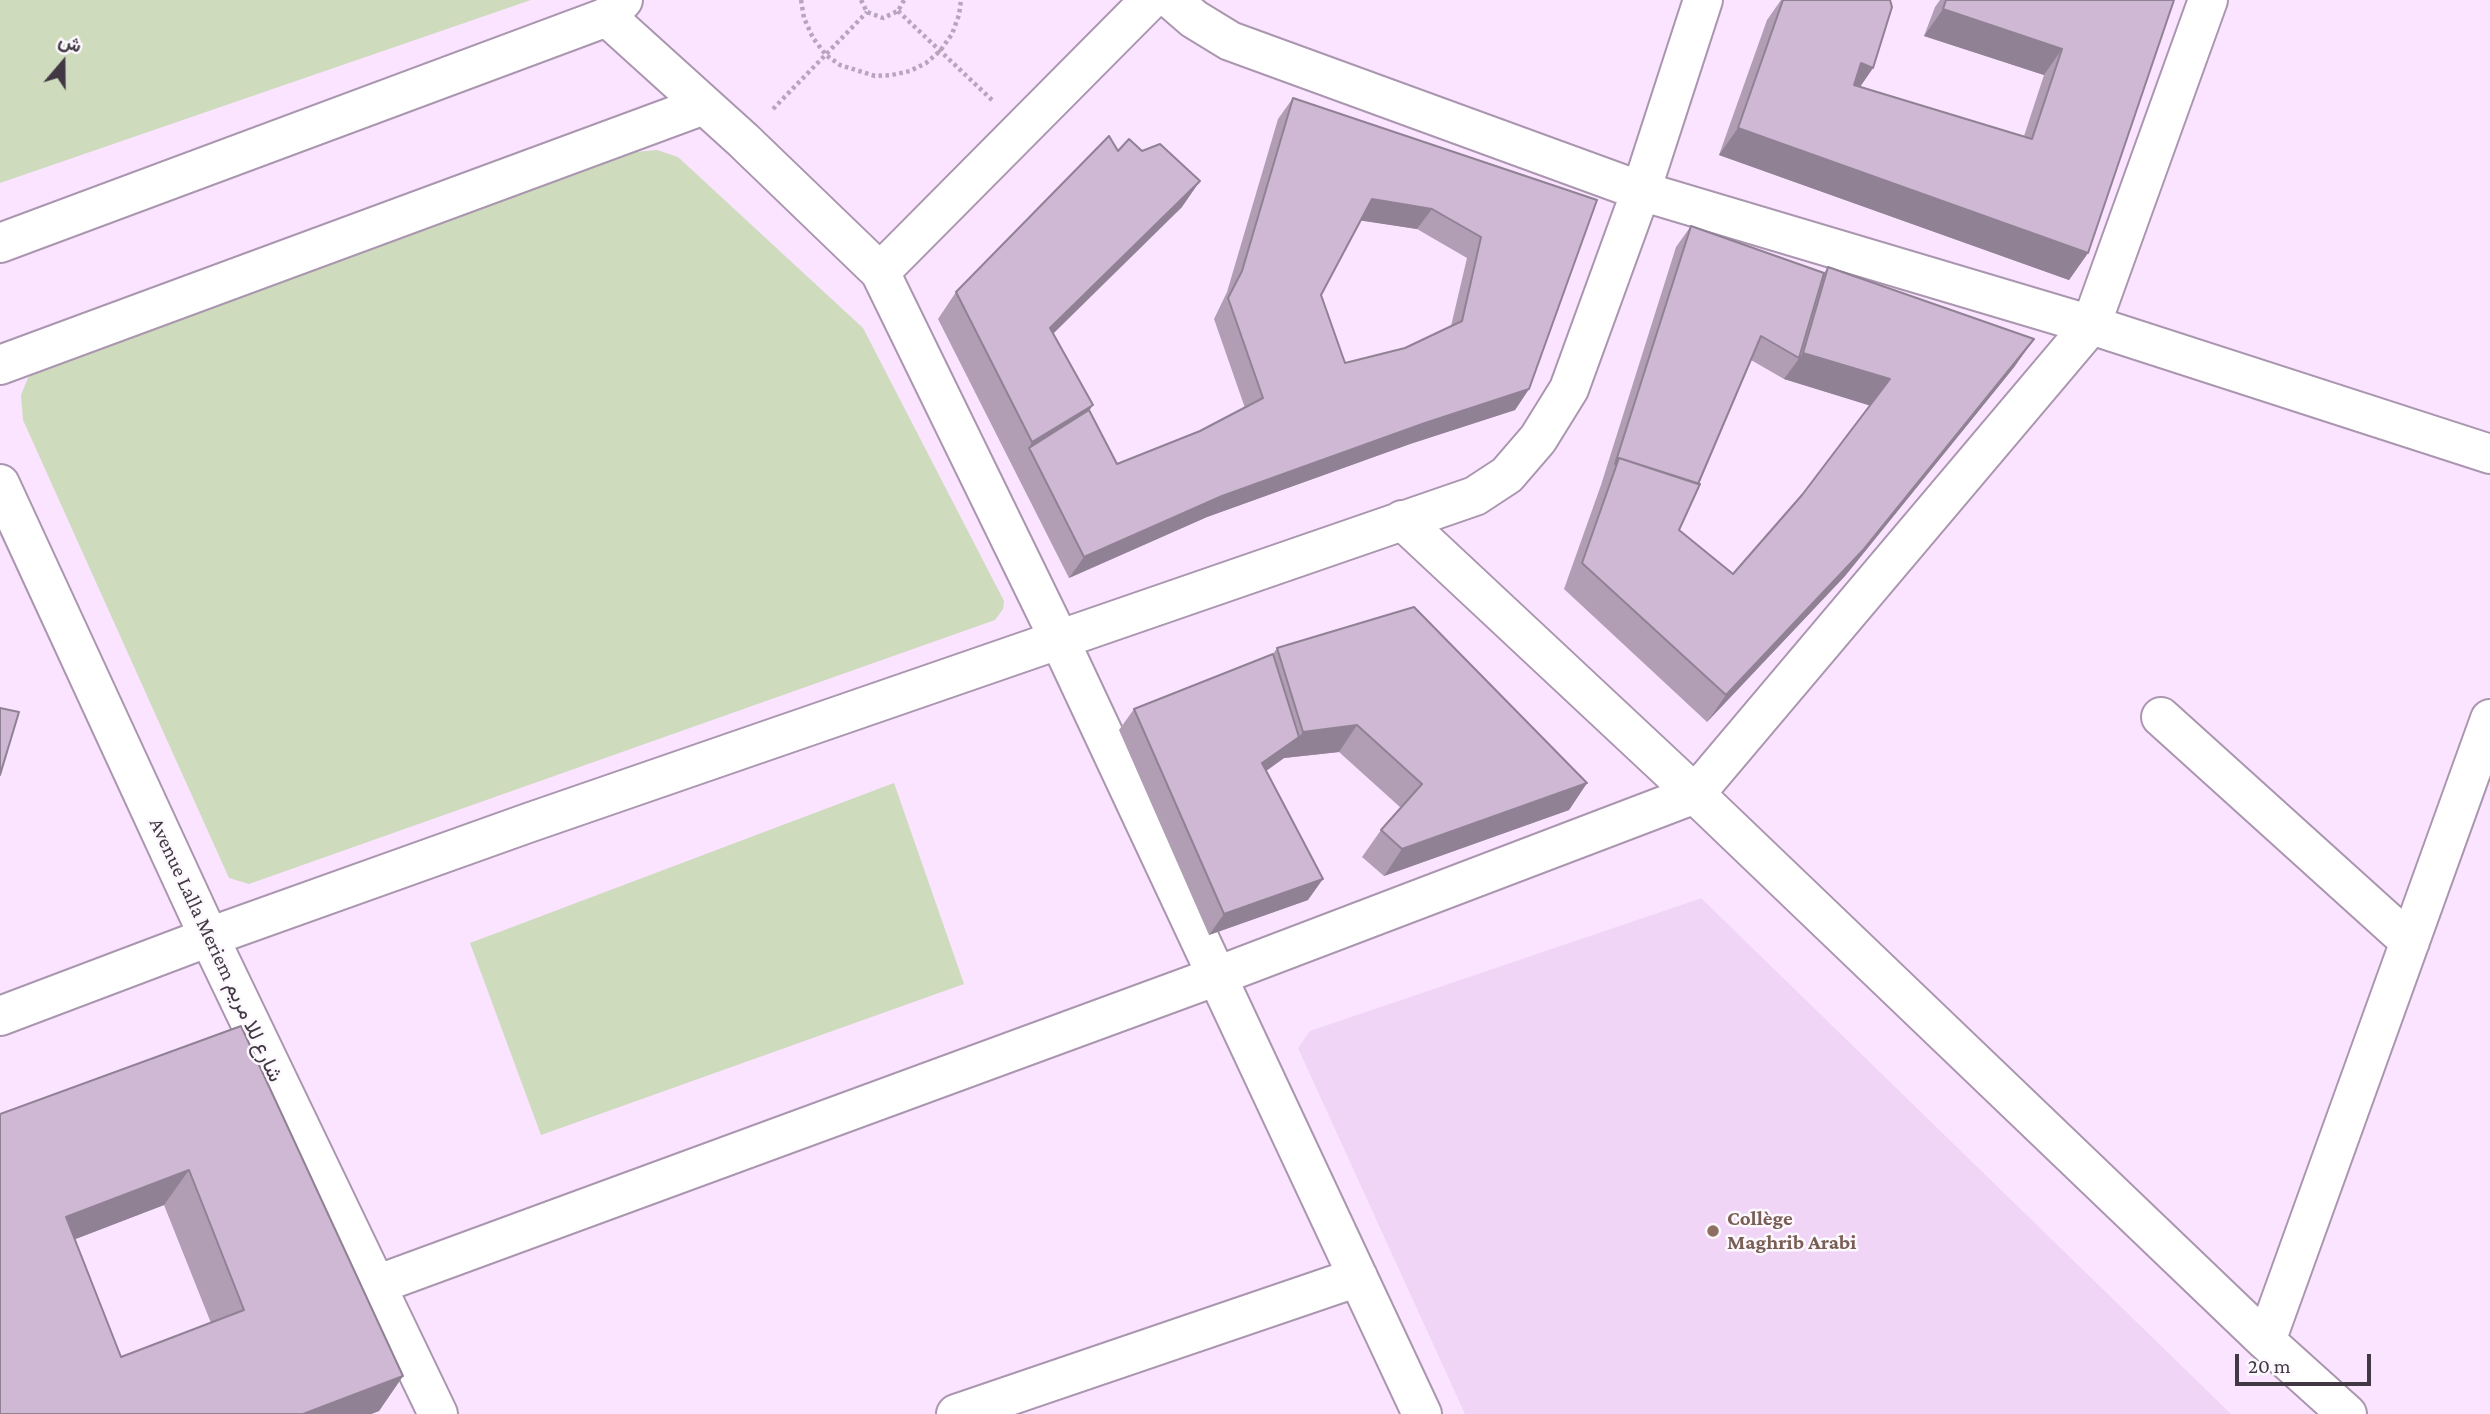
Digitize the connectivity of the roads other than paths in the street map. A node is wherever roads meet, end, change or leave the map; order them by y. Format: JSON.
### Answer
{"nodes":[{"id":1,"x":1150,"y":0,"type":"edge"},
{"id":2,"x":1172,"y":0,"type":"edge"},
{"id":3,"x":1703,"y":0,"type":"edge"},
{"id":4,"x":2208,"y":0,"type":"edge"},
{"id":5,"x":615,"y":8,"type":"edge"},
{"id":6,"x":705,"y":105,"type":"junction"},
{"id":7,"x":1641,"y":191,"type":"junction"},
{"id":8,"x":0,"y":243,"type":"edge"},
{"id":9,"x":880,"y":272,"type":"junction"},
{"id":10,"x":2091,"y":326,"type":"junction"},
{"id":11,"x":0,"y":365,"type":"edge"},
{"id":12,"x":2489,"y":448,"type":"edge"},
{"id":13,"x":0,"y":484,"type":"edge"},
{"id":14,"x":1402,"y":520,"type":"junction"},
{"id":15,"x":1059,"y":639,"type":"junction"},
{"id":16,"x":2161,"y":717,"type":"dead end"},
{"id":17,"x":2490,"y":719,"type":"edge"},
{"id":18,"x":1695,"y":794,"type":"junction"},
{"id":19,"x":209,"y":937,"type":"junction"},
{"id":20,"x":2410,"y":942,"type":"junction"},
{"id":21,"x":1217,"y":976,"type":"junction"},
{"id":22,"x":0,"y":1016,"type":"edge"},
{"id":23,"x":1358,"y":1277,"type":"junction"},
{"id":24,"x":376,"y":1285,"type":"junction"},
{"id":25,"x":2266,"y":1342,"type":"junction"},
{"id":26,"x":433,"y":1413,"type":"edge"},
{"id":27,"x":956,"y":1414,"type":"edge"},
{"id":28,"x":1422,"y":1414,"type":"edge"},
{"id":29,"x":2347,"y":1414,"type":"edge"}],
"edges":[{"from":1,"to":9,"type":"street"},
{"from":2,"to":7,"type":"street"},
{"from":3,"to":7,"type":"street"},
{"from":4,"to":10,"type":"street"},
{"from":5,"to":6,"type":"street"},
{"from":5,"to":8,"type":"street"},
{"from":6,"to":9,"type":"street"},
{"from":6,"to":11,"type":"street"},
{"from":7,"to":10,"type":"street"},
{"from":7,"to":14,"type":"street"},
{"from":9,"to":15,"type":"street"},
{"from":10,"to":12,"type":"street"},
{"from":10,"to":18,"type":"street"},
{"from":13,"to":19,"type":"street","name":"Avenue Lalla Meriem شارع للا مريم"},
{"from":14,"to":15,"type":"street"},
{"from":14,"to":18,"type":"street"},
{"from":15,"to":19,"type":"street"},
{"from":15,"to":21,"type":"street"},
{"from":16,"to":20,"type":"street"},
{"from":17,"to":20,"type":"street"},
{"from":18,"to":21,"type":"street"},
{"from":18,"to":25,"type":"street"},
{"from":19,"to":22,"type":"street"},
{"from":19,"to":24,"type":"street","name":"Avenue Lalla Meriem شارع للا مريم"},
{"from":20,"to":25,"type":"street"},
{"from":21,"to":23,"type":"street"},
{"from":21,"to":24,"type":"street"},
{"from":23,"to":27,"type":"street"},
{"from":23,"to":28,"type":"street"},
{"from":24,"to":26,"type":"street","name":"Avenue Lalla Meriem شارع للا مريم"},
{"from":25,"to":29,"type":"street"}]}
